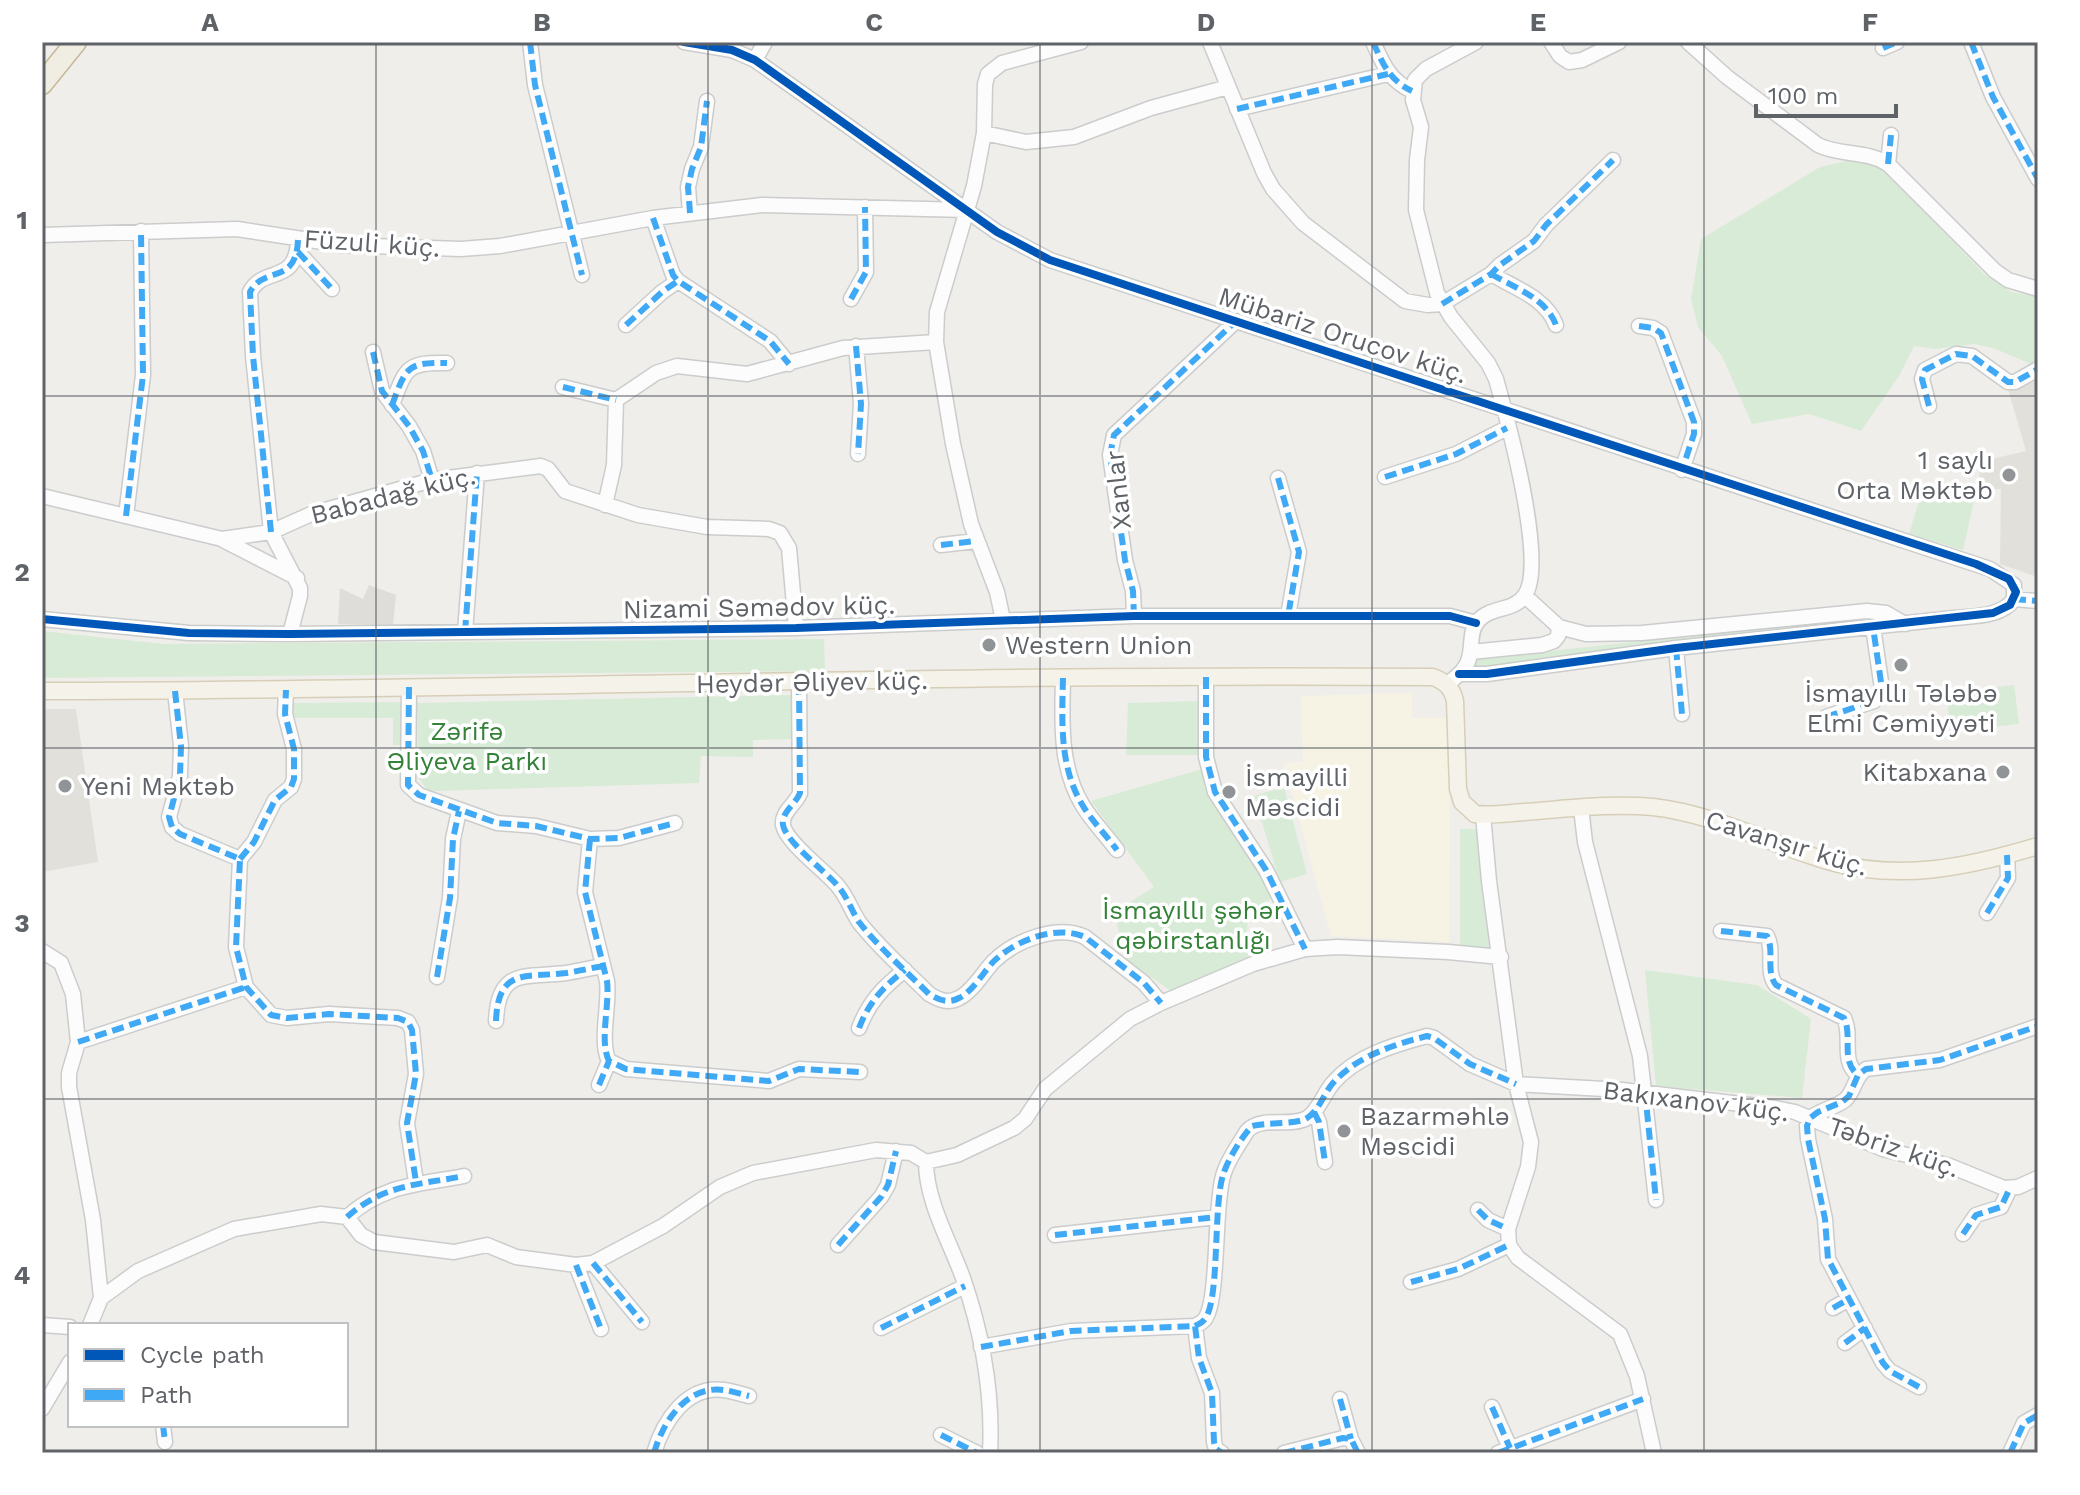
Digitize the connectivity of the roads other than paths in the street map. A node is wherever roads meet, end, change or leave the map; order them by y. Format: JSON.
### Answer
{"nodes":[{"id":1,"x":76,"y":42,"type":"edge"},
{"id":2,"x":530,"y":42,"type":"edge"},
{"id":3,"x":684,"y":42,"type":"edge"},
{"id":4,"x":765,"y":42,"type":"edge"},
{"id":5,"x":1081,"y":42,"type":"edge"},
{"id":6,"x":1210,"y":42,"type":"edge"},
{"id":7,"x":1373,"y":42,"type":"edge"},
{"id":8,"x":1476,"y":42,"type":"edge"},
{"id":9,"x":1551,"y":42,"type":"edge"},
{"id":10,"x":1619,"y":42,"type":"edge"},
{"id":11,"x":1688,"y":42,"type":"edge"},
{"id":12,"x":1971,"y":42,"type":"edge"},
{"id":13,"x":755,"y":60,"type":"junction"},
{"id":14,"x":1388,"y":74,"type":"junction"},
{"id":15,"x":42,"y":84,"type":"edge"},
{"id":16,"x":1228,"y":87,"type":"junction"},
{"id":17,"x":1412,"y":91,"type":"junction"},
{"id":18,"x":707,"y":101,"type":"dead end"},
{"id":19,"x":1237,"y":109,"type":"junction"},
{"id":20,"x":984,"y":133,"type":"junction"},
{"id":21,"x":1891,"y":135,"type":"dead end"},
{"id":22,"x":1613,"y":160,"type":"dead end"},
{"id":23,"x":1888,"y":164,"type":"junction"},
{"id":24,"x":2038,"y":179,"type":"edge"},
{"id":25,"x":865,"y":207,"type":"junction"},
{"id":26,"x":968,"y":210,"type":"junction"},
{"id":27,"x":690,"y":213,"type":"junction"},
{"id":28,"x":653,"y":218,"type":"junction"},
{"id":29,"x":141,"y":231,"type":"junction"},
{"id":30,"x":573,"y":233,"type":"junction"},
{"id":31,"x":42,"y":235,"type":"edge"},
{"id":32,"x":298,"y":246,"type":"junction"},
{"id":33,"x":1491,"y":274,"type":"junction"},
{"id":34,"x":582,"y":275,"type":"dead end"},
{"id":35,"x":678,"y":281,"type":"junction"},
{"id":36,"x":332,"y":289,"type":"dead end"},
{"id":37,"x":2038,"y":289,"type":"edge"},
{"id":38,"x":851,"y":299,"type":"dead end"},
{"id":39,"x":1442,"y":304,"type":"junction"},
{"id":40,"x":1236,"y":321,"type":"junction"},
{"id":41,"x":626,"y":325,"type":"dead end"},
{"id":42,"x":1556,"y":325,"type":"dead end"},
{"id":43,"x":1639,"y":326,"type":"dead end"},
{"id":44,"x":936,"y":342,"type":"junction"},
{"id":45,"x":856,"y":346,"type":"junction"},
{"id":46,"x":373,"y":352,"type":"dead end"},
{"id":47,"x":447,"y":363,"type":"dead end"},
{"id":48,"x":789,"y":364,"type":"junction"},
{"id":49,"x":2038,"y":369,"type":"edge"},
{"id":50,"x":563,"y":387,"type":"dead end"},
{"id":51,"x":616,"y":400,"type":"junction"},
{"id":52,"x":392,"y":405,"type":"junction"},
{"id":53,"x":1929,"y":406,"type":"dead end"},
{"id":54,"x":1502,"y":408,"type":"junction"},
{"id":55,"x":1507,"y":428,"type":"junction"},
{"id":56,"x":858,"y":454,"type":"dead end"},
{"id":57,"x":1682,"y":470,"type":"junction"},
{"id":58,"x":477,"y":473,"type":"junction"},
{"id":59,"x":1385,"y":477,"type":"dead end"},
{"id":60,"x":1278,"y":478,"type":"dead end"},
{"id":61,"x":432,"y":480,"type":"junction"},
{"id":62,"x":42,"y":496,"type":"edge"},
{"id":63,"x":605,"y":505,"type":"junction"},
{"id":64,"x":126,"y":516,"type":"junction"},
{"id":65,"x":271,"y":532,"type":"junction"},
{"id":66,"x":222,"y":539,"type":"junction"},
{"id":67,"x":976,"y":541,"type":"junction"},
{"id":68,"x":941,"y":545,"type":"dead end"},
{"id":69,"x":297,"y":578,"type":"junction"},
{"id":70,"x":1525,"y":596,"type":"junction"},
{"id":71,"x":2014,"y":599,"type":"junction"},
{"id":72,"x":2038,"y":601,"type":"edge"},
{"id":73,"x":1134,"y":616,"type":"junction"},
{"id":74,"x":1288,"y":616,"type":"junction"},
{"id":75,"x":42,"y":619,"type":"edge"},
{"id":76,"x":1003,"y":620,"type":"junction"},
{"id":77,"x":1476,"y":623,"type":"junction"},
{"id":78,"x":1906,"y":625,"type":"junction"},
{"id":79,"x":1559,"y":627,"type":"junction"},
{"id":80,"x":1873,"y":627,"type":"junction"},
{"id":81,"x":796,"y":628,"type":"junction"},
{"id":82,"x":465,"y":632,"type":"junction"},
{"id":83,"x":290,"y":634,"type":"junction"},
{"id":84,"x":1676,"y":648,"type":"junction"},
{"id":85,"x":1471,"y":652,"type":"junction"},
{"id":86,"x":1206,"y":677,"type":"junction"},
{"id":87,"x":1063,"y":678,"type":"junction"},
{"id":88,"x":1453,"y":679,"type":"junction"},
{"id":89,"x":799,"y":683,"type":"junction"},
{"id":90,"x":409,"y":687,"type":"junction"},
{"id":91,"x":286,"y":690,"type":"junction"},
{"id":92,"x":42,"y":691,"type":"edge"},
{"id":93,"x":175,"y":691,"type":"junction"},
{"id":94,"x":1682,"y":714,"type":"dead end"},
{"id":95,"x":1826,"y":717,"type":"dead end"},
{"id":96,"x":1581,"y":808,"type":"junction"},
{"id":97,"x":459,"y":811,"type":"junction"},
{"id":98,"x":1483,"y":815,"type":"junction"},
{"id":99,"x":675,"y":823,"type":"dead end"},
{"id":100,"x":590,"y":839,"type":"junction"},
{"id":101,"x":2038,"y":846,"type":"edge"},
{"id":102,"x":1117,"y":850,"type":"dead end"},
{"id":103,"x":2007,"y":855,"type":"junction"},
{"id":104,"x":240,"y":859,"type":"junction"},
{"id":105,"x":1987,"y":913,"type":"dead end"},
{"id":106,"x":1721,"y":931,"type":"dead end"},
{"id":107,"x":1305,"y":949,"type":"junction"},
{"id":108,"x":42,"y":951,"type":"edge"},
{"id":109,"x":1501,"y":957,"type":"junction"},
{"id":110,"x":603,"y":966,"type":"junction"},
{"id":111,"x":905,"y":970,"type":"junction"},
{"id":112,"x":437,"y":977,"type":"dead end"},
{"id":113,"x":246,"y":987,"type":"junction"},
{"id":114,"x":1161,"y":1003,"type":"junction"},
{"id":115,"x":496,"y":1021,"type":"dead end"},
{"id":116,"x":2038,"y":1026,"type":"edge"},
{"id":117,"x":859,"y":1028,"type":"dead end"},
{"id":118,"x":78,"y":1042,"type":"junction"},
{"id":119,"x":609,"y":1061,"type":"junction"},
{"id":120,"x":860,"y":1072,"type":"dead end"},
{"id":121,"x":1858,"y":1075,"type":"junction"},
{"id":122,"x":1516,"y":1084,"type":"junction"},
{"id":123,"x":599,"y":1085,"type":"dead end"},
{"id":124,"x":1645,"y":1092,"type":"junction"},
{"id":125,"x":1314,"y":1112,"type":"junction"},
{"id":126,"x":1810,"y":1118,"type":"junction"},
{"id":127,"x":896,"y":1151,"type":"junction"},
{"id":128,"x":926,"y":1162,"type":"junction"},
{"id":129,"x":1325,"y":1162,"type":"dead end"},
{"id":130,"x":464,"y":1176,"type":"dead end"},
{"id":131,"x":2038,"y":1178,"type":"edge"},
{"id":132,"x":416,"y":1182,"type":"junction"},
{"id":133,"x":2010,"y":1188,"type":"junction"},
{"id":134,"x":1656,"y":1200,"type":"dead end"},
{"id":135,"x":1478,"y":1210,"type":"dead end"},
{"id":136,"x":347,"y":1217,"type":"junction"},
{"id":137,"x":1217,"y":1217,"type":"junction"},
{"id":138,"x":1508,"y":1229,"type":"junction"},
{"id":139,"x":1963,"y":1234,"type":"dead end"},
{"id":140,"x":1055,"y":1235,"type":"dead end"},
{"id":141,"x":838,"y":1245,"type":"dead end"},
{"id":142,"x":1509,"y":1245,"type":"junction"},
{"id":143,"x":593,"y":1263,"type":"junction"},
{"id":144,"x":576,"y":1265,"type":"junction"},
{"id":145,"x":1411,"y":1282,"type":"dead end"},
{"id":146,"x":965,"y":1286,"type":"junction"},
{"id":147,"x":101,"y":1298,"type":"junction"},
{"id":148,"x":1849,"y":1299,"type":"junction"},
{"id":149,"x":1833,"y":1308,"type":"dead end"},
{"id":150,"x":642,"y":1322,"type":"dead end"},
{"id":151,"x":91,"y":1323,"type":"edge"},
{"id":152,"x":42,"y":1325,"type":"edge"},
{"id":153,"x":1195,"y":1326,"type":"junction"},
{"id":154,"x":68,"y":1327,"type":"edge"},
{"id":155,"x":881,"y":1328,"type":"dead end"},
{"id":156,"x":1865,"y":1328,"type":"junction"},
{"id":157,"x":601,"y":1329,"type":"dead end"},
{"id":158,"x":1845,"y":1343,"type":"dead end"},
{"id":159,"x":981,"y":1347,"type":"junction"},
{"id":160,"x":68,"y":1365,"type":"edge"},
{"id":161,"x":1919,"y":1387,"type":"dead end"},
{"id":162,"x":749,"y":1396,"type":"dead end"},
{"id":163,"x":1340,"y":1399,"type":"dead end"},
{"id":164,"x":1643,"y":1399,"type":"junction"},
{"id":165,"x":1492,"y":1407,"type":"dead end"},
{"id":166,"x":42,"y":1409,"type":"edge"},
{"id":167,"x":2038,"y":1415,"type":"edge"},
{"id":168,"x":163,"y":1427,"type":"edge"},
{"id":169,"x":941,"y":1435,"type":"dead end"},
{"id":170,"x":1351,"y":1439,"type":"junction"},
{"id":171,"x":165,"y":1442,"type":"dead end"},
{"id":172,"x":1504,"y":1450,"type":"edge"},
{"id":173,"x":1217,"y":1452,"type":"edge"},
{"id":174,"x":654,"y":1453,"type":"edge"},
{"id":175,"x":977,"y":1453,"type":"edge"},
{"id":176,"x":990,"y":1453,"type":"edge"},
{"id":177,"x":1284,"y":1453,"type":"edge"},
{"id":178,"x":1358,"y":1453,"type":"edge"},
{"id":179,"x":1654,"y":1453,"type":"edge"},
{"id":180,"x":2010,"y":1453,"type":"edge"}],
"edges":[{"from":1,"to":15,"type":"highway"},
{"from":2,"to":30,"type":"street"},
{"from":3,"to":13,"type":"street","name":"Mübariz Orucov küç."},
{"from":4,"to":13,"type":"street"},
{"from":5,"to":20,"type":"street"},
{"from":6,"to":16,"type":"street"},
{"from":7,"to":14,"type":"street"},
{"from":8,"to":17,"type":"street"},
{"from":9,"to":10,"type":"street"},
{"from":11,"to":23,"type":"street"},
{"from":12,"to":24,"type":"street"},
{"from":13,"to":26,"type":"street","name":"Mübariz Orucov küç."},
{"from":14,"to":17,"type":"street"},
{"from":14,"to":19,"type":"street"},
{"from":16,"to":19,"type":"street"},
{"from":16,"to":20,"type":"street"},
{"from":17,"to":39,"type":"street"},
{"from":18,"to":27,"type":"street"},
{"from":19,"to":39,"type":"street"},
{"from":20,"to":26,"type":"street"},
{"from":21,"to":23,"type":"street"},
{"from":22,"to":33,"type":"street"},
{"from":23,"to":37,"type":"street"},
{"from":25,"to":26,"type":"street","name":"Füzuli küç."},
{"from":25,"to":27,"type":"street","name":"Füzuli küç."},
{"from":25,"to":38,"type":"street"},
{"from":26,"to":40,"type":"street","name":"Mübariz Orucov küç."},
{"from":26,"to":44,"type":"street"},
{"from":27,"to":28,"type":"street","name":"Füzuli küç."},
{"from":28,"to":30,"type":"street","name":"Füzuli küç."},
{"from":28,"to":35,"type":"street"},
{"from":29,"to":31,"type":"street","name":"Füzuli küç."},
{"from":29,"to":32,"type":"street","name":"Füzuli küç."},
{"from":29,"to":64,"type":"street"},
{"from":30,"to":32,"type":"street","name":"Füzuli küç."},
{"from":30,"to":34,"type":"street"},
{"from":32,"to":36,"type":"street"},
{"from":32,"to":65,"type":"street"},
{"from":33,"to":39,"type":"street"},
{"from":33,"to":42,"type":"street"},
{"from":35,"to":41,"type":"street"},
{"from":35,"to":48,"type":"street"},
{"from":39,"to":54,"type":"street"},
{"from":40,"to":54,"type":"street","name":"Mübariz Orucov küç."},
{"from":40,"to":73,"type":"street","name":"Xanlar"},
{"from":43,"to":57,"type":"street"},
{"from":44,"to":45,"type":"street"},
{"from":44,"to":67,"type":"street"},
{"from":45,"to":48,"type":"street"},
{"from":45,"to":56,"type":"street"},
{"from":46,"to":52,"type":"street"},
{"from":47,"to":52,"type":"street"},
{"from":48,"to":51,"type":"street"},
{"from":49,"to":53,"type":"street"},
{"from":50,"to":51,"type":"street"},
{"from":51,"to":63,"type":"street"},
{"from":52,"to":61,"type":"street"},
{"from":54,"to":55,"type":"street"},
{"from":54,"to":57,"type":"street","name":"Mübariz Orucov küç."},
{"from":55,"to":59,"type":"street"},
{"from":55,"to":70,"type":"street"},
{"from":57,"to":71,"type":"street","name":"Mübariz Orucov küç."},
{"from":58,"to":61,"type":"street","name":"Babadağ küç."},
{"from":58,"to":63,"type":"street","name":"Babadağ küç."},
{"from":58,"to":82,"type":"street"},
{"from":60,"to":74,"type":"street"},
{"from":61,"to":65,"type":"street","name":"Babadağ küç."},
{"from":62,"to":64,"type":"street","name":"Babadağ küç."},
{"from":63,"to":81,"type":"street","name":"Babadağ küç."},
{"from":64,"to":66,"type":"street","name":"Babadağ küç."},
{"from":65,"to":66,"type":"street","name":"Babadağ küç."},
{"from":65,"to":69,"type":"street"},
{"from":66,"to":69,"type":"street"},
{"from":67,"to":68,"type":"street"},
{"from":67,"to":76,"type":"street"},
{"from":69,"to":83,"type":"street"},
{"from":70,"to":77,"type":"street"},
{"from":70,"to":79,"type":"street"},
{"from":71,"to":72,"type":"street"},
{"from":71,"to":78,"type":"street"},
{"from":73,"to":74,"type":"street","name":"Nizami Səmədov küç."},
{"from":73,"to":76,"type":"street","name":"Nizami Səmədov küç."},
{"from":74,"to":77,"type":"street","name":"Nizami Səmədov küç."},
{"from":75,"to":83,"type":"street","name":"Nizami Səmədov küç."},
{"from":76,"to":81,"type":"street","name":"Nizami Səmədov küç."},
{"from":77,"to":85,"type":"street"},
{"from":78,"to":79,"type":"street"},
{"from":78,"to":80,"type":"street"},
{"from":79,"to":85,"type":"street"},
{"from":80,"to":84,"type":"street"},
{"from":80,"to":95,"type":"street"},
{"from":81,"to":82,"type":"street","name":"Nizami Səmədov küç."},
{"from":82,"to":83,"type":"street","name":"Nizami Səmədov küç."},
{"from":84,"to":88,"type":"street"},
{"from":84,"to":94,"type":"street"},
{"from":85,"to":88,"type":"street"},
{"from":86,"to":87,"type":"main road","name":"Heydər Əliyev küç."},
{"from":86,"to":88,"type":"main road","name":"Heydər Əliyev küç."},
{"from":86,"to":107,"type":"street"},
{"from":87,"to":89,"type":"main road","name":"Heydər Əliyev küç."},
{"from":87,"to":102,"type":"street"},
{"from":88,"to":98,"type":"main road","name":"Cavanşır küç."},
{"from":89,"to":90,"type":"main road","name":"Heydər Əliyev küç."},
{"from":89,"to":111,"type":"street"},
{"from":90,"to":91,"type":"main road","name":"Heydər Əliyev küç."},
{"from":90,"to":97,"type":"street"},
{"from":91,"to":93,"type":"main road","name":"Heydər Əliyev küç."},
{"from":91,"to":104,"type":"street"},
{"from":92,"to":93,"type":"main road","name":"Heydər Əliyev küç."},
{"from":93,"to":104,"type":"street"},
{"from":96,"to":98,"type":"main road","name":"Cavanşır küç."},
{"from":96,"to":103,"type":"main road","name":"Cavanşır küç."},
{"from":96,"to":124,"type":"street"},
{"from":97,"to":100,"type":"street"},
{"from":97,"to":112,"type":"street"},
{"from":98,"to":109,"type":"street"},
{"from":99,"to":100,"type":"street"},
{"from":100,"to":110,"type":"street"},
{"from":101,"to":103,"type":"main road","name":"Cavanşır küç."},
{"from":103,"to":105,"type":"street"},
{"from":104,"to":113,"type":"street"},
{"from":106,"to":121,"type":"street"},
{"from":107,"to":109,"type":"street"},
{"from":107,"to":114,"type":"street"},
{"from":108,"to":118,"type":"street"},
{"from":109,"to":122,"type":"street"},
{"from":110,"to":115,"type":"street"},
{"from":110,"to":119,"type":"street"},
{"from":111,"to":114,"type":"street"},
{"from":111,"to":117,"type":"street"},
{"from":113,"to":118,"type":"street"},
{"from":113,"to":132,"type":"street"},
{"from":114,"to":128,"type":"street"},
{"from":116,"to":121,"type":"street"},
{"from":118,"to":147,"type":"street"},
{"from":119,"to":120,"type":"street"},
{"from":119,"to":123,"type":"street"},
{"from":121,"to":126,"type":"street","name":"Bakıxanov küç."},
{"from":122,"to":124,"type":"street","name":"Bakıxanov küç."},
{"from":122,"to":125,"type":"street","name":"Bakıxanov küç."},
{"from":122,"to":138,"type":"street"},
{"from":124,"to":126,"type":"street","name":"Bakıxanov küç."},
{"from":124,"to":134,"type":"street"},
{"from":125,"to":129,"type":"street"},
{"from":125,"to":137,"type":"street"},
{"from":126,"to":133,"type":"street","name":"Təbriz küç."},
{"from":126,"to":148,"type":"street","name":"Təbriz küç."},
{"from":127,"to":128,"type":"street"},
{"from":127,"to":141,"type":"street"},
{"from":127,"to":143,"type":"street"},
{"from":128,"to":146,"type":"street"},
{"from":130,"to":132,"type":"street"},
{"from":131,"to":133,"type":"street"},
{"from":132,"to":136,"type":"street"},
{"from":133,"to":139,"type":"street"},
{"from":135,"to":138,"type":"street"},
{"from":136,"to":144,"type":"street"},
{"from":136,"to":147,"type":"street"},
{"from":137,"to":140,"type":"street"},
{"from":137,"to":153,"type":"street"},
{"from":138,"to":142,"type":"street"},
{"from":142,"to":145,"type":"street"},
{"from":142,"to":164,"type":"street"},
{"from":143,"to":144,"type":"street"},
{"from":143,"to":150,"type":"street"},
{"from":144,"to":157,"type":"street"},
{"from":146,"to":155,"type":"street"},
{"from":146,"to":159,"type":"street"},
{"from":147,"to":151,"type":"street"},
{"from":148,"to":149,"type":"street"},
{"from":148,"to":156,"type":"street","name":"Təbriz küç."},
{"from":152,"to":154,"type":"street"},
{"from":153,"to":159,"type":"street"},
{"from":153,"to":173,"type":"street"},
{"from":156,"to":158,"type":"street"},
{"from":156,"to":161,"type":"street","name":"Təbriz küç."},
{"from":159,"to":176,"type":"street"},
{"from":160,"to":166,"type":"street"},
{"from":162,"to":174,"type":"street"},
{"from":163,"to":170,"type":"street"},
{"from":164,"to":172,"type":"street"},
{"from":164,"to":179,"type":"street"},
{"from":165,"to":172,"type":"street"},
{"from":167,"to":180,"type":"street"},
{"from":168,"to":171,"type":"street"},
{"from":169,"to":175,"type":"street"},
{"from":170,"to":177,"type":"street"},
{"from":170,"to":178,"type":"street"}]}
